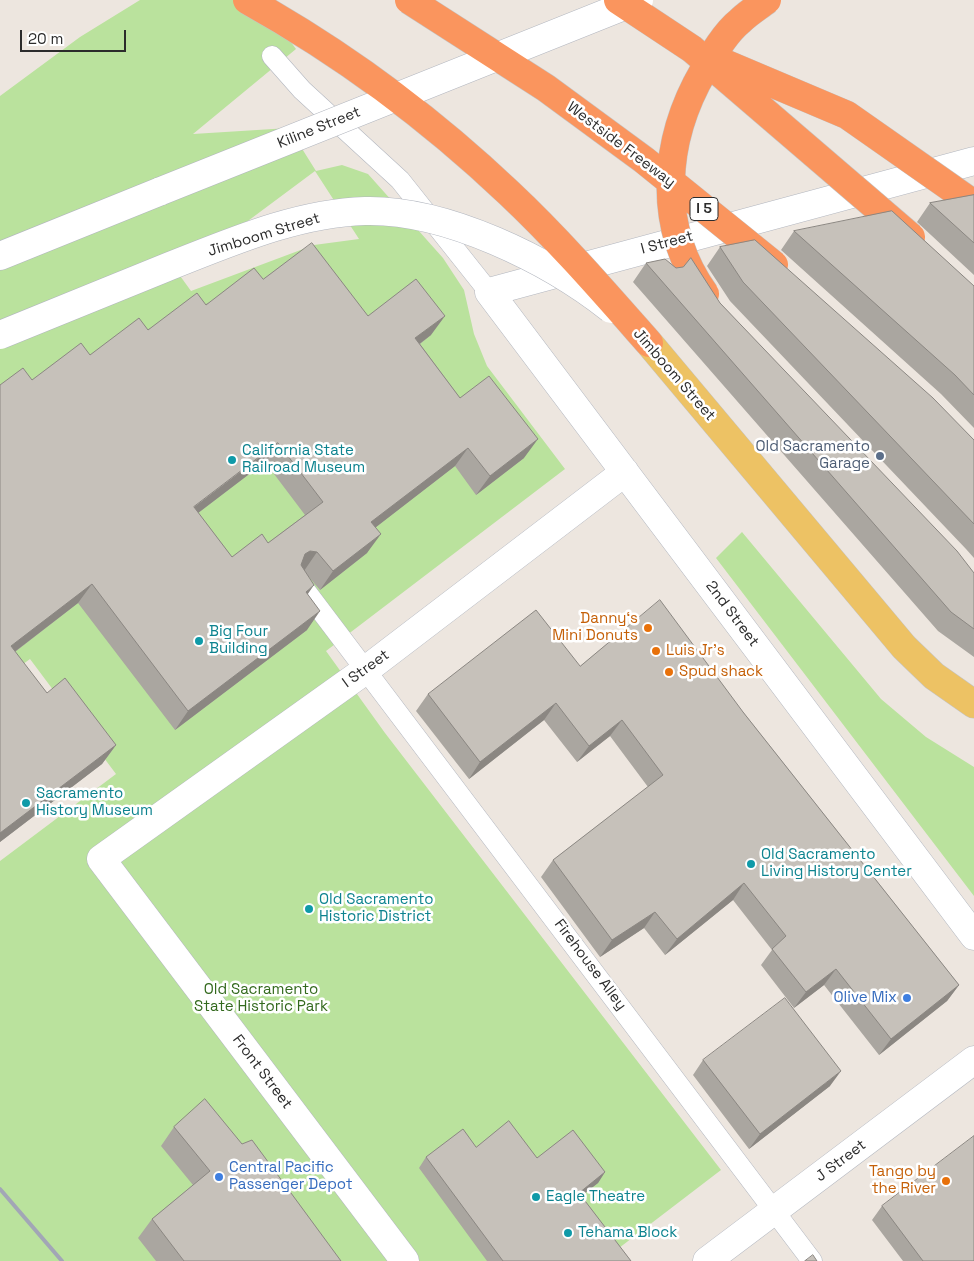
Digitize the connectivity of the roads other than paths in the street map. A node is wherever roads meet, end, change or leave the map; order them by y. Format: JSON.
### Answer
{"nodes":[{"id":1,"x":247,"y":0,"type":"edge"},
{"id":2,"x":410,"y":0,"type":"edge"},
{"id":3,"x":618,"y":0,"type":"edge"},
{"id":4,"x":639,"y":0,"type":"edge"},
{"id":5,"x":767,"y":0,"type":"edge"},
{"id":6,"x":692,"y":49,"type":"junction"},
{"id":7,"x":272,"y":56,"type":"dead end"},
{"id":8,"x":974,"y":161,"type":"edge"},
{"id":9,"x":903,"y":180,"type":"junction"},
{"id":10,"x":974,"y":180,"type":"edge"},
{"id":11,"x":974,"y":204,"type":"edge"},
{"id":12,"x":927,"y":252,"type":"edge"},
{"id":13,"x":652,"y":255,"type":"junction"},
{"id":14,"x":0,"y":256,"type":"edge"},
{"id":15,"x":685,"y":271,"type":"edge"},
{"id":16,"x":793,"y":282,"type":"edge"},
{"id":17,"x":489,"y":292,"type":"junction"},
{"id":18,"x":718,"y":312,"type":"edge"},
{"id":19,"x":0,"y":335,"type":"edge"},
{"id":20,"x":649,"y":343,"type":"junction"},
{"id":21,"x":625,"y":472,"type":"junction"},
{"id":22,"x":299,"y":582,"type":"edge"},
{"id":23,"x":367,"y":669,"type":"junction"},
{"id":24,"x":974,"y":704,"type":"edge"},
{"id":25,"x":101,"y":859,"type":"joint"},
{"id":26,"x":974,"y":936,"type":"edge"},
{"id":27,"x":974,"y":1060,"type":"edge"},
{"id":28,"x":774,"y":1211,"type":"junction"},
{"id":29,"x":405,"y":1261,"type":"edge"},
{"id":30,"x":707,"y":1261,"type":"edge"},
{"id":31,"x":812,"y":1261,"type":"edge"}],
"edges":[{"from":1,"to":20,"type":"highway","bridge":true},
{"from":2,"to":16,"type":"highway","name":"Westside Freeway","number":"I 5","bridge":true},
{"from":3,"to":6,"type":"highway","bridge":true},
{"from":4,"to":14,"type":"street","name":"Kiline Street","bridge":true},
{"from":5,"to":18,"type":"highway","bridge":true},
{"from":6,"to":11,"type":"highway","bridge":true},
{"from":6,"to":12,"type":"highway","bridge":true},
{"from":7,"to":17,"type":"lane"},
{"from":8,"to":9,"type":"street","name":"I Street"},
{"from":9,"to":10,"type":"street","name":"I Street"},
{"from":9,"to":13,"type":"street","name":"I Street"},
{"from":13,"to":15,"type":"lane"},
{"from":13,"to":17,"type":"street","name":"I Street"},
{"from":17,"to":21,"type":"street","name":"2nd Street"},
{"from":19,"to":20,"type":"street","name":"Jimboom Street","bridge":true},
{"from":20,"to":24,"type":"main road","name":"Jimboom Street"},
{"from":21,"to":23,"type":"street","name":"I Street"},
{"from":21,"to":26,"type":"street","name":"2nd Street"},
{"from":22,"to":23,"type":"lane","name":"Firehouse Alley"},
{"from":23,"to":25,"type":"street","name":"I Street"},
{"from":23,"to":28,"type":"lane","name":"Firehouse Alley"},
{"from":25,"to":29,"type":"street","name":"Front Street"},
{"from":27,"to":28,"type":"street","name":"J Street"},
{"from":28,"to":30,"type":"street","name":"J Street"},
{"from":28,"to":31,"type":"lane","name":"Firehouse Alley"}]}
